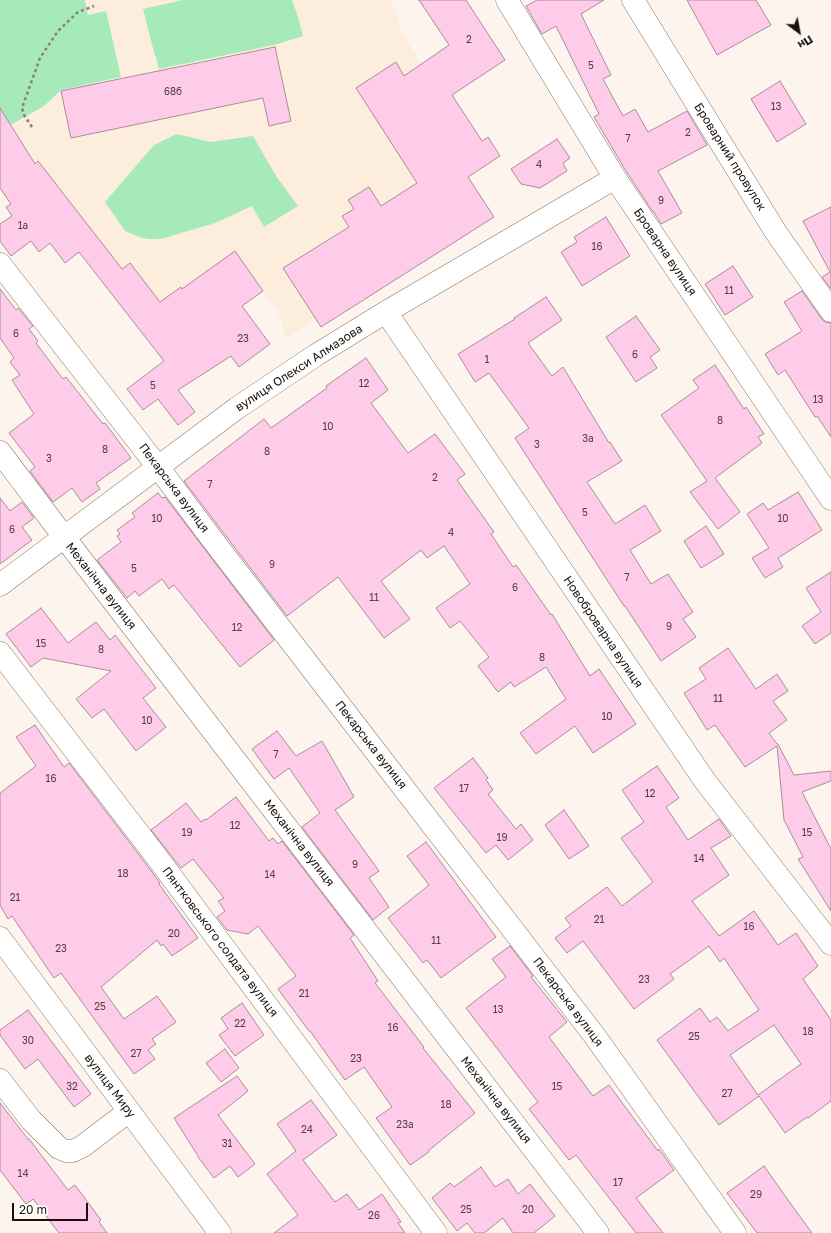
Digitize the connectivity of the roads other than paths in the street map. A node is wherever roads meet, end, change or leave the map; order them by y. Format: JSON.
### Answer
{"nodes":[{"id":1,"x":507,"y":0,"type":"edge"},
{"id":2,"x":633,"y":0,"type":"edge"},
{"id":3,"x":615,"y":178,"type":"junction"},
{"id":4,"x":0,"y":264,"type":"edge"},
{"id":5,"x":386,"y":312,"type":"junction"},
{"id":6,"x":831,"y":312,"type":"edge"},
{"id":7,"x":0,"y":452,"type":"edge"},
{"id":8,"x":158,"y":467,"type":"junction"},
{"id":9,"x":831,"y":500,"type":"edge"},
{"id":10,"x":64,"y":537,"type":"junction"},
{"id":11,"x":0,"y":585,"type":"edge"},
{"id":12,"x":0,"y":654,"type":"edge"},
{"id":13,"x":0,"y":938,"type":"edge"},
{"id":14,"x":831,"y":944,"type":"edge"},
{"id":15,"x":0,"y":1080,"type":"edge"},
{"id":16,"x":129,"y":1111,"type":"junction"},
{"id":17,"x":220,"y":1233,"type":"edge"},
{"id":18,"x":436,"y":1233,"type":"edge"},
{"id":19,"x":598,"y":1233,"type":"edge"},
{"id":20,"x":735,"y":1233,"type":"edge"}],
"edges":[{"from":1,"to":3,"type":"street","name":"Броварна вулиця"},
{"from":2,"to":6,"type":"street","name":"Броварний провулок"},
{"from":3,"to":5,"type":"street","name":"вулиця Олекси Алмазова"},
{"from":3,"to":9,"type":"street","name":"Броварна вулиця"},
{"from":4,"to":8,"type":"street","name":"Пекарська вулиця"},
{"from":5,"to":8,"type":"street","name":"вулиця Олекси Алмазова"},
{"from":5,"to":14,"type":"street","name":"Новоброварна вулиця"},
{"from":7,"to":10,"type":"street","name":"Механічна вулиця"},
{"from":8,"to":10,"type":"street","name":"вулиця Олекси Алмазова"},
{"from":8,"to":20,"type":"street","name":"Пекарська вулиця"},
{"from":10,"to":11,"type":"street","name":"вулиця Олекси Алмазова"},
{"from":10,"to":19,"type":"street","name":"Механічна вулиця"},
{"from":12,"to":18,"type":"street","name":"Пянтковського солдата вулиця"},
{"from":13,"to":16,"type":"street","name":"вулиця Миру"},
{"from":15,"to":16,"type":"street"},
{"from":16,"to":17,"type":"street","name":"вулиця Миру"}]}
